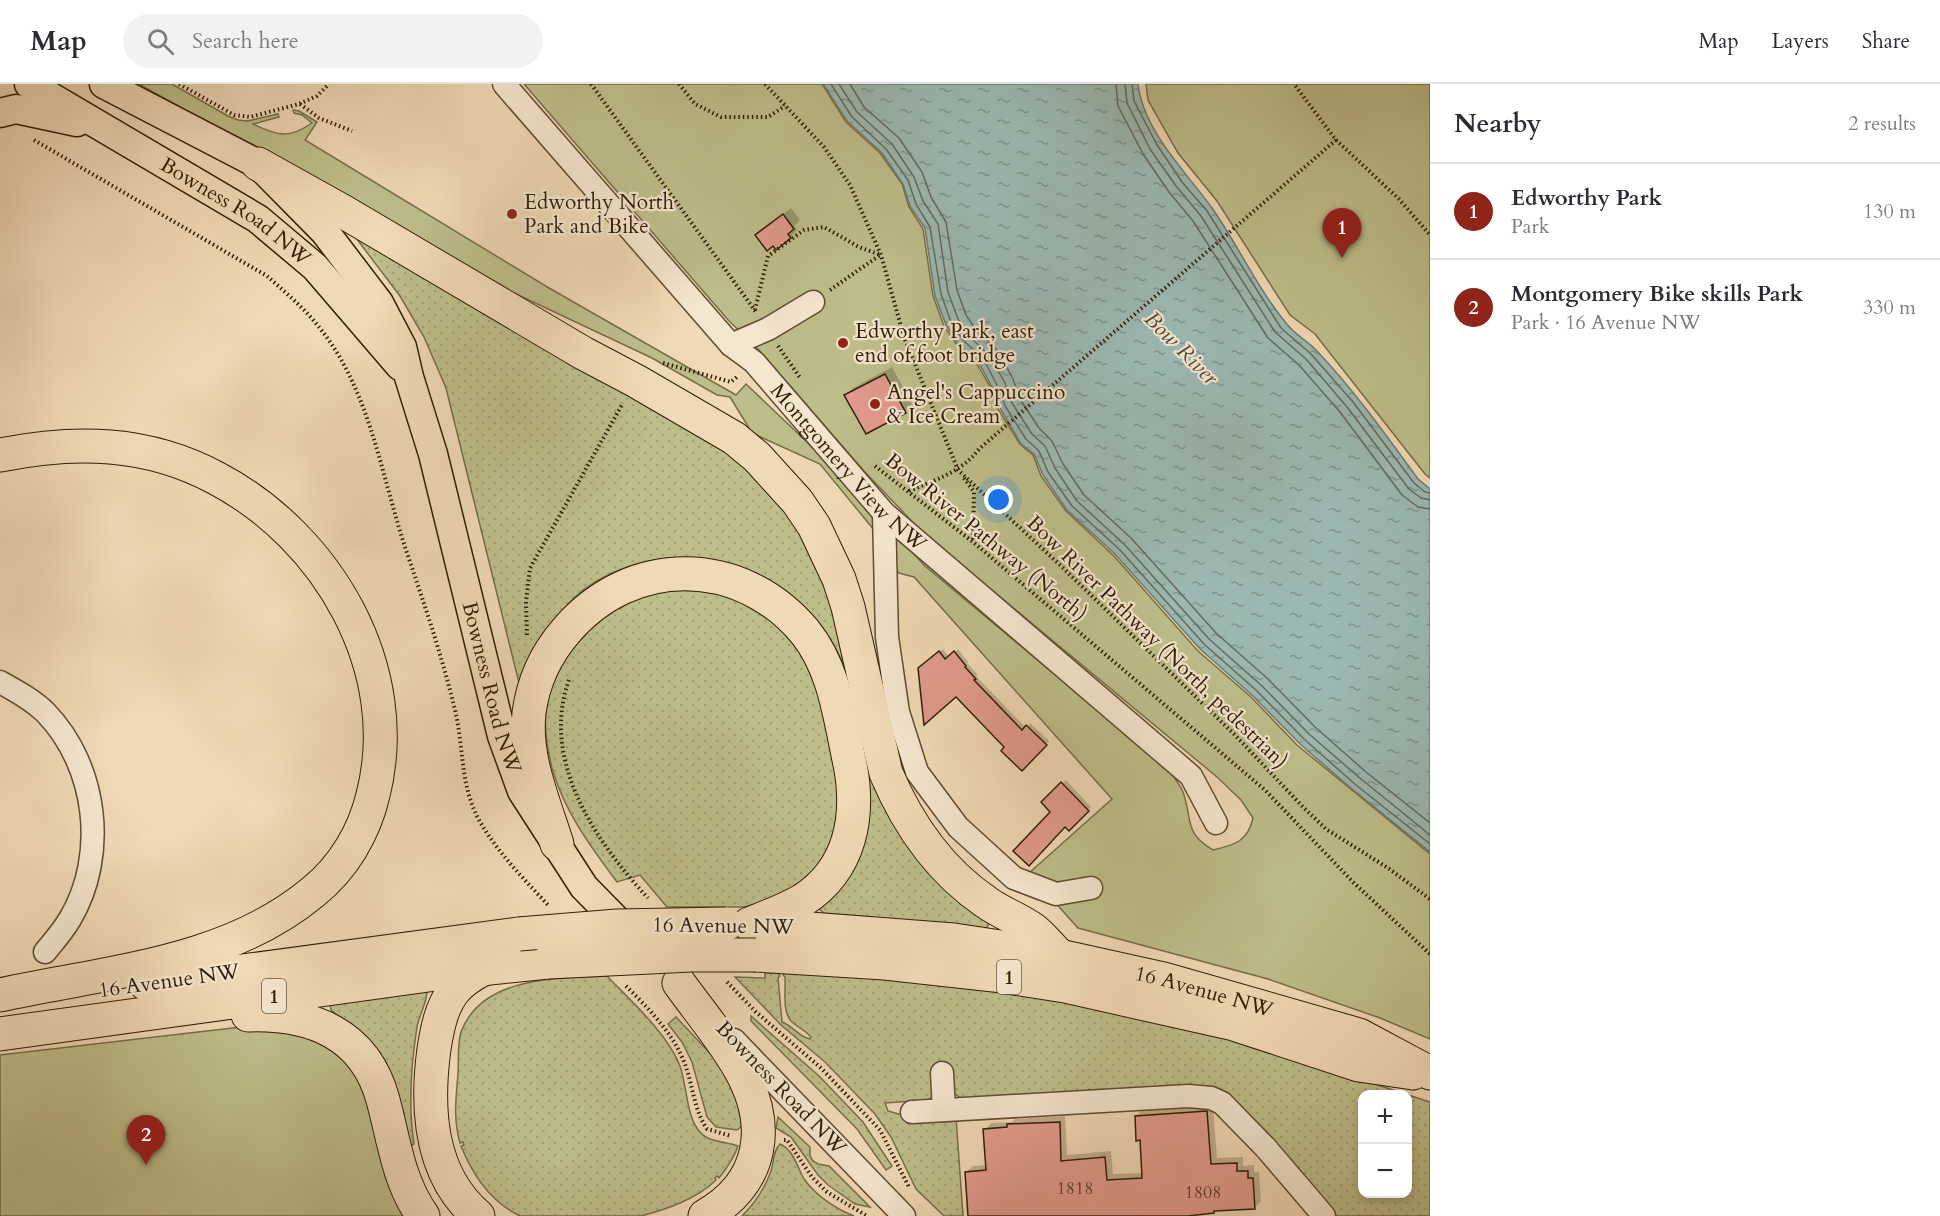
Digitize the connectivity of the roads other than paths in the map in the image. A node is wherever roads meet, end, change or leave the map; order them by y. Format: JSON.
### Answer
{"nodes":[{"id":1,"x":29,"y":84,"type":"edge"},
{"id":2,"x":104,"y":84,"type":"edge"},
{"id":3,"x":504,"y":84,"type":"edge"},
{"id":4,"x":0,"y":113,"type":"edge"},
{"id":5,"x":100,"y":128,"type":"junction"},
{"id":6,"x":258,"y":164,"type":"junction"},
{"id":7,"x":813,"y":302,"type":"road end"},
{"id":8,"x":731,"y":345,"type":"junction"},
{"id":9,"x":409,"y":377,"type":"junction"},
{"id":10,"x":0,"y":455,"type":"edge"},
{"id":11,"x":884,"y":513,"type":"junction"},
{"id":12,"x":0,"y":682,"type":"edge"},
{"id":13,"x":1216,"y":823,"type":"dead end"},
{"id":14,"x":557,"y":844,"type":"junction"},
{"id":15,"x":1091,"y":888,"type":"dead end"},
{"id":16,"x":744,"y":934,"type":"junction"},
{"id":17,"x":45,"y":952,"type":"dead end"},
{"id":18,"x":1060,"y":956,"type":"junction"},
{"id":19,"x":485,"y":968,"type":"junction"},
{"id":20,"x":679,"y":983,"type":"junction"},
{"id":21,"x":0,"y":995,"type":"edge"},
{"id":22,"x":0,"y":1004,"type":"edge"},
{"id":23,"x":115,"y":1018,"type":"junction"},
{"id":24,"x":0,"y":1034,"type":"edge"},
{"id":25,"x":942,"y":1073,"type":"dead end"},
{"id":26,"x":1430,"y":1074,"type":"edge"},
{"id":27,"x":944,"y":1110,"type":"junction"},
{"id":28,"x":912,"y":1112,"type":"dead end"},
{"id":29,"x":423,"y":1216,"type":"edge"},
{"id":30,"x":478,"y":1216,"type":"edge"},
{"id":31,"x":705,"y":1216,"type":"edge"},
{"id":32,"x":904,"y":1216,"type":"edge"},
{"id":33,"x":1324,"y":1216,"type":"edge"}],
"edges":[{"from":1,"to":5,"type":"main road","name":"Bowness Road NW"},
{"from":2,"to":6,"type":"main road","name":"Bowness Road NW"},
{"from":3,"to":8,"type":"street","name":"Montgomery View NW"},
{"from":4,"to":5,"type":"main road"},
{"from":5,"to":9,"type":"main road","name":"Bowness Road NW"},
{"from":6,"to":9,"type":"main road","name":"Bowness Road NW"},
{"from":6,"to":18,"type":"highway"},
{"from":7,"to":8,"type":"street"},
{"from":8,"to":11,"type":"street","name":"Montgomery View NW"},
{"from":9,"to":14,"type":"main road","name":"Bowness Road NW"},
{"from":10,"to":21,"type":"highway"},
{"from":11,"to":13,"type":"street","name":"Montgomery View NW"},
{"from":11,"to":15,"type":"street"},
{"from":12,"to":17,"type":"street"},
{"from":14,"to":16,"type":"highway"},
{"from":14,"to":20,"type":"main road","name":"Bowness Road NW"},
{"from":16,"to":18,"type":"highway","name":"16 Avenue NW","number":"1"},
{"from":16,"to":19,"type":"highway","name":"16 Avenue NW","number":"1","bridge":true},
{"from":16,"to":22,"type":"highway","name":"16 Avenue NW","number":"1","bridge":true},
{"from":16,"to":26,"type":"highway","name":"16 Avenue NW","number":"1"},
{"from":18,"to":26,"type":"highway","name":"16 Avenue NW","number":"1"},
{"from":19,"to":23,"type":"highway","name":"16 Avenue NW","number":"1"},
{"from":19,"to":30,"type":"highway"},
{"from":20,"to":31,"type":"highway"},
{"from":20,"to":32,"type":"street","name":"Bowness Road NW"},
{"from":23,"to":24,"type":"highway","name":"16 Avenue NW","number":"1"},
{"from":23,"to":29,"type":"highway"},
{"from":25,"to":27,"type":"street"},
{"from":27,"to":28,"type":"street"},
{"from":27,"to":33,"type":"street"}]}
